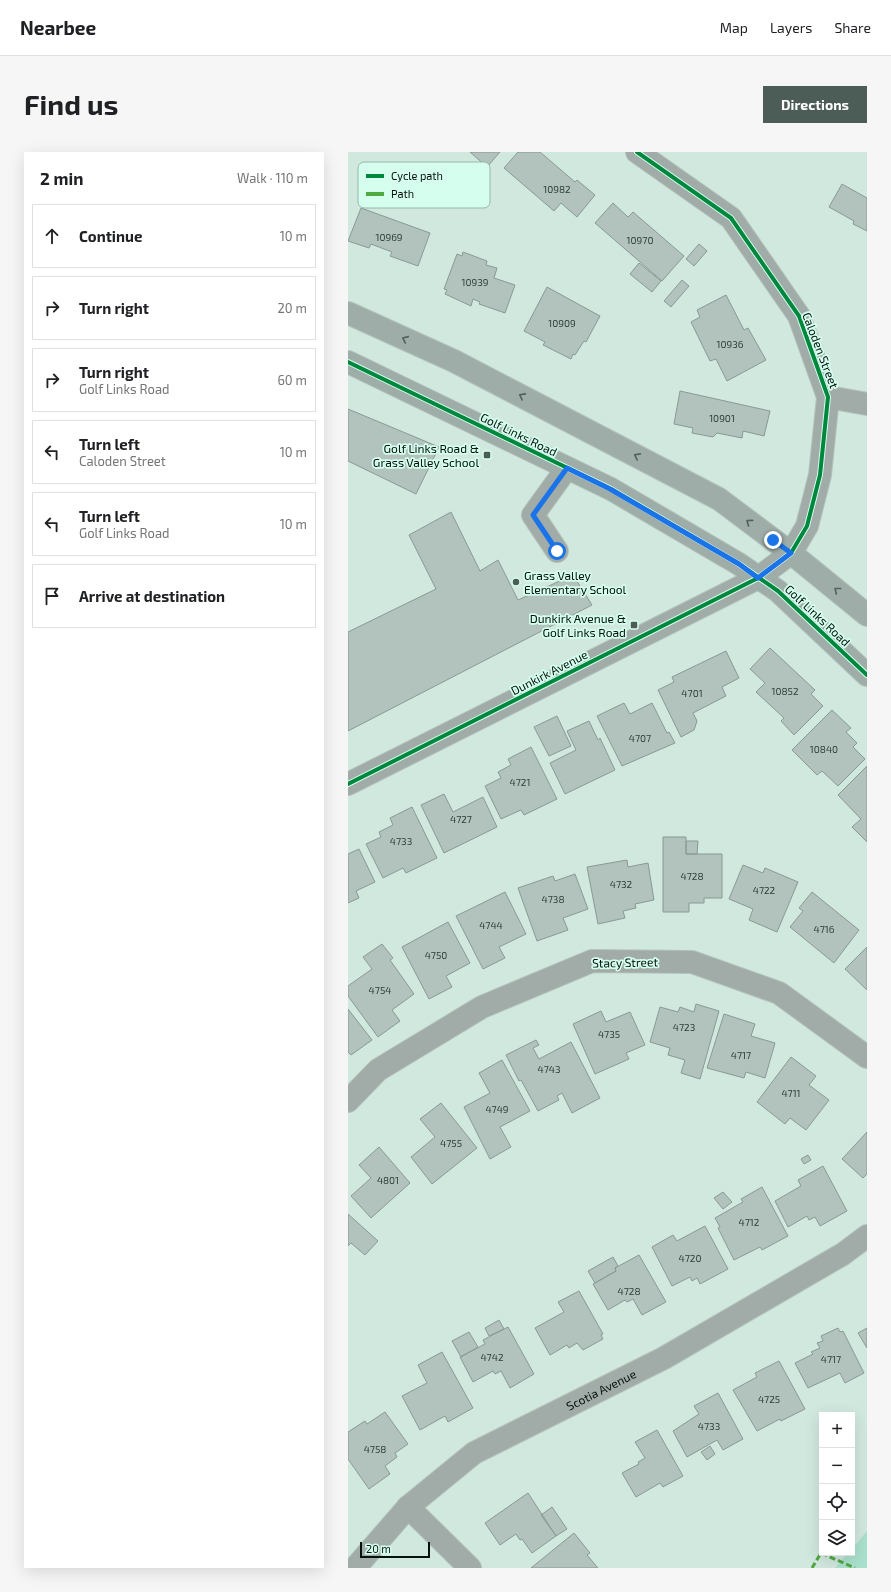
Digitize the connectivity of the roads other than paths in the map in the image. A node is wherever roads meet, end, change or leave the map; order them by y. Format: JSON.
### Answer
{"nodes":[{"id":1,"x":637,"y":152,"type":"edge"},
{"id":2,"x":348,"y":313,"type":"edge"},
{"id":3,"x":348,"y":362,"type":"edge"},
{"id":4,"x":828,"y":397,"type":"junction"},
{"id":5,"x":867,"y":404,"type":"edge"},
{"id":6,"x":567,"y":468,"type":"junction"},
{"id":7,"x":557,"y":551,"type":"dead end"},
{"id":8,"x":791,"y":553,"type":"junction"},
{"id":9,"x":758,"y":578,"type":"junction"},
{"id":10,"x":867,"y":615,"type":"edge"},
{"id":11,"x":867,"y":675,"type":"edge"},
{"id":12,"x":348,"y":784,"type":"edge"},
{"id":13,"x":867,"y":1057,"type":"edge"},
{"id":14,"x":348,"y":1101,"type":"edge"},
{"id":15,"x":867,"y":1236,"type":"edge"},
{"id":16,"x":408,"y":1507,"type":"junction"},
{"id":17,"x":355,"y":1568,"type":"edge"},
{"id":18,"x":470,"y":1568,"type":"edge"}],
"edges":[{"from":1,"to":4,"type":"street","name":"Caloden Street"},
{"from":8,"to":2,"type":"main road","one_way":true},
{"from":3,"to":6,"type":"main road","name":"Golf Links Road"},
{"from":4,"to":5,"type":"street"},
{"from":4,"to":8,"type":"street","name":"Caloden Street"},
{"from":6,"to":7,"type":"street"},
{"from":6,"to":9,"type":"main road","name":"Golf Links Road"},
{"from":8,"to":9,"type":"street","name":"Caloden Street"},
{"from":10,"to":8,"type":"main road","one_way":true},
{"from":9,"to":11,"type":"main road","name":"Golf Links Road"},
{"from":9,"to":12,"type":"street","name":"Dunkirk Avenue"},
{"from":13,"to":14,"type":"street","name":"Stacy Street"},
{"from":15,"to":16,"type":"street","name":"Scotia Avenue"},
{"from":16,"to":17,"type":"street","name":"Scotia Avenue"},
{"from":16,"to":18,"type":"street"}]}
